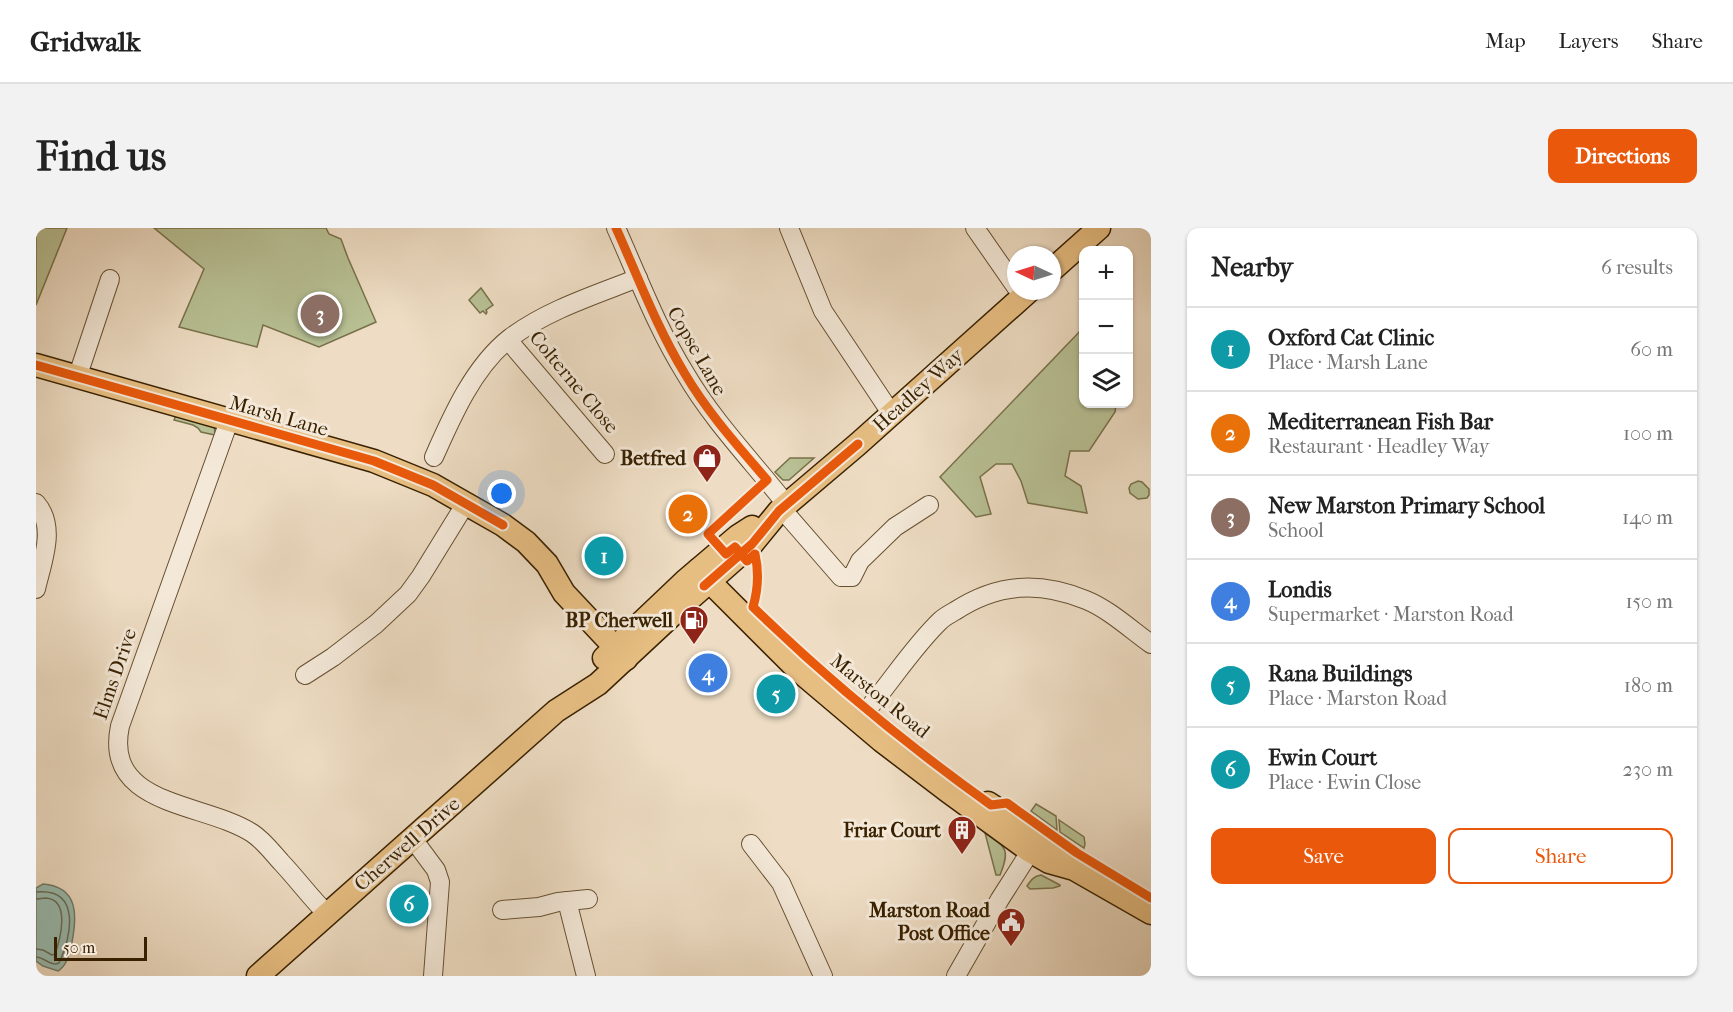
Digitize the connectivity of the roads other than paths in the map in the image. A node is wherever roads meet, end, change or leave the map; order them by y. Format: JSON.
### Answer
{"nodes":[{"id":1,"x":616,"y":228,"type":"edge"},
{"id":2,"x":789,"y":228,"type":"edge"},
{"id":3,"x":975,"y":228,"type":"edge"},
{"id":4,"x":1099,"y":228,"type":"edge"},
{"id":5,"x":1061,"y":262,"type":"edge"},
{"id":6,"x":1007,"y":273,"type":"edge"},
{"id":7,"x":638,"y":278,"type":"junction"},
{"id":8,"x":110,"y":279,"type":"dead end"},
{"id":9,"x":1012,"y":300,"type":"edge"},
{"id":10,"x":508,"y":339,"type":"junction"},
{"id":11,"x":36,"y":365,"type":"edge"},
{"id":12,"x":77,"y":378,"type":"junction"},
{"id":13,"x":891,"y":414,"type":"junction"},
{"id":14,"x":229,"y":421,"type":"junction"},
{"id":15,"x":605,"y":454,"type":"dead end"},
{"id":16,"x":434,"y":457,"type":"dead end"},
{"id":17,"x":36,"y":503,"type":"edge"},
{"id":18,"x":466,"y":503,"type":"junction"},
{"id":19,"x":929,"y":505,"type":"dead end"},
{"id":20,"x":782,"y":508,"type":"junction"},
{"id":21,"x":706,"y":572,"type":"junction"},
{"id":22,"x":36,"y":589,"type":"edge"},
{"id":23,"x":1151,"y":644,"type":"edge"},
{"id":24,"x":625,"y":648,"type":"junction"},
{"id":25,"x":798,"y":660,"type":"junction"},
{"id":26,"x":305,"y":675,"type":"dead end"},
{"id":27,"x":867,"y":710,"type":"junction"},
{"id":28,"x":556,"y":711,"type":"junction"},
{"id":29,"x":886,"y":735,"type":"junction"},
{"id":30,"x":413,"y":839,"type":"junction"},
{"id":31,"x":751,"y":844,"type":"dead end"},
{"id":32,"x":1035,"y":844,"type":"junction"},
{"id":33,"x":588,"y":899,"type":"dead end"},
{"id":34,"x":567,"y":901,"type":"junction"},
{"id":35,"x":502,"y":910,"type":"dead end"},
{"id":36,"x":1151,"y":913,"type":"edge"},
{"id":37,"x":327,"y":914,"type":"junction"},
{"id":38,"x":258,"y":976,"type":"edge"},
{"id":39,"x":433,"y":976,"type":"edge"},
{"id":40,"x":586,"y":976,"type":"edge"},
{"id":41,"x":823,"y":976,"type":"edge"},
{"id":42,"x":956,"y":976,"type":"edge"}],
"edges":[{"from":1,"to":7,"type":"street","name":"Copse Lane"},
{"from":2,"to":13,"type":"street"},
{"from":3,"to":6,"type":"street"},
{"from":4,"to":5,"type":"main road"},
{"from":7,"to":10,"type":"street"},
{"from":7,"to":20,"type":"street","name":"Copse Lane"},
{"from":8,"to":12,"type":"street"},
{"from":9,"to":13,"type":"main road","name":"Headley Way"},
{"from":10,"to":15,"type":"street","name":"Colterne Close"},
{"from":10,"to":16,"type":"street"},
{"from":11,"to":12,"type":"main road","name":"Marsh Lane"},
{"from":12,"to":14,"type":"main road","name":"Marsh Lane"},
{"from":13,"to":20,"type":"main road","name":"Headley Way"},
{"from":14,"to":18,"type":"main road","name":"Marsh Lane"},
{"from":14,"to":37,"type":"street","name":"Elms Drive"},
{"from":17,"to":22,"type":"street"},
{"from":18,"to":24,"type":"main road","name":"Marsh Lane"},
{"from":18,"to":26,"type":"street"},
{"from":19,"to":20,"type":"street","name":"Copse Lane"},
{"from":20,"to":21,"type":"main road","name":"Headley Way"},
{"from":21,"to":24,"type":"main road","name":"Cherwell Drive"},
{"from":21,"to":25,"type":"main road","name":"Marston Road"},
{"from":23,"to":27,"type":"street"},
{"from":24,"to":28,"type":"main road","name":"Cherwell Drive"},
{"from":24,"to":28,"type":"main road","name":"Cherwell Drive"},
{"from":25,"to":27,"type":"main road","name":"Marston Road"},
{"from":25,"to":29,"type":"main road","name":"Marston Road"},
{"from":27,"to":29,"type":"main road","name":"Marston Road"},
{"from":28,"to":30,"type":"main road","name":"Cherwell Drive"},
{"from":29,"to":32,"type":"main road","name":"Marston Road"},
{"from":30,"to":37,"type":"main road","name":"Cherwell Drive"},
{"from":30,"to":39,"type":"street"},
{"from":31,"to":41,"type":"street"},
{"from":32,"to":36,"type":"main road","name":"Marston Road"},
{"from":32,"to":42,"type":"street"},
{"from":33,"to":34,"type":"street"},
{"from":34,"to":35,"type":"street"},
{"from":34,"to":40,"type":"street"},
{"from":37,"to":38,"type":"main road","name":"Cherwell Drive"}]}
